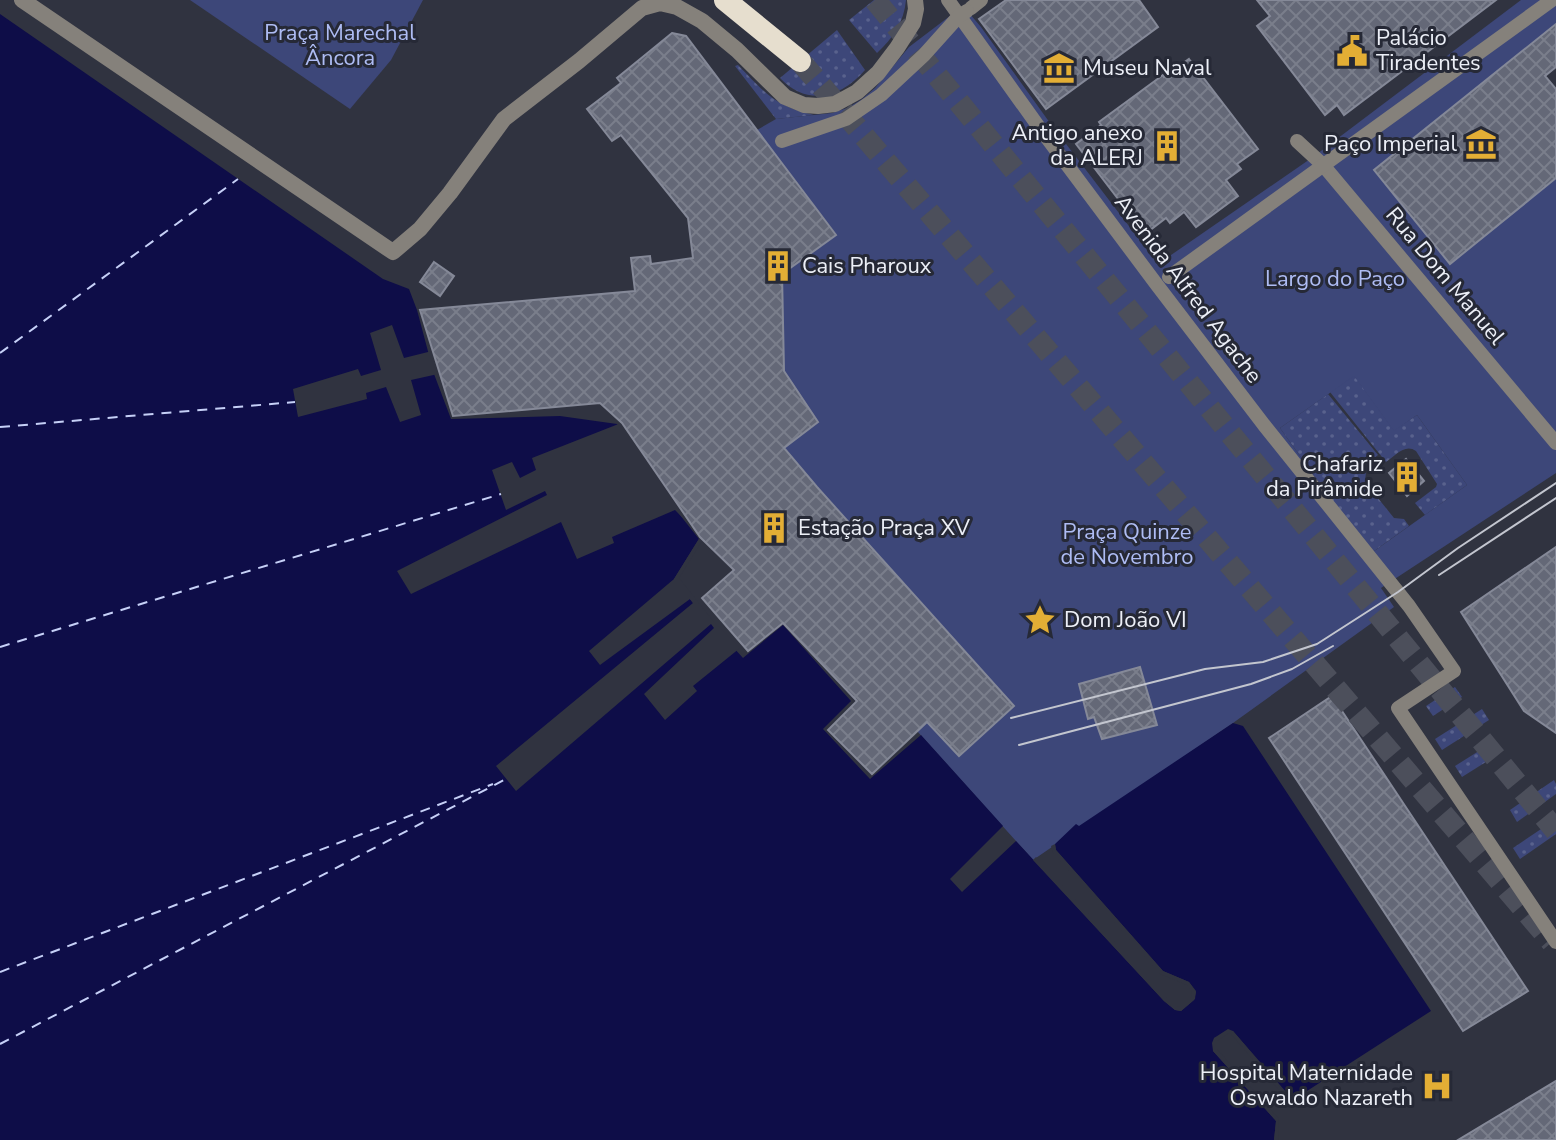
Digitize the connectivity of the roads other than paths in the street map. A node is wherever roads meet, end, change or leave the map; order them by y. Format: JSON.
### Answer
{"nodes":[{"id":1,"x":22,"y":0,"type":"edge"},
{"id":2,"x":725,"y":0,"type":"edge"},
{"id":3,"x":915,"y":0,"type":"edge"},
{"id":4,"x":948,"y":0,"type":"edge"},
{"id":5,"x":1552,"y":0,"type":"edge"},
{"id":6,"x":969,"y":9,"type":"edge"},
{"id":7,"x":800,"y":61,"type":"tunnel mouth"},
{"id":8,"x":782,"y":141,"type":"dead end"},
{"id":9,"x":1297,"y":141,"type":"dead end"},
{"id":10,"x":1323,"y":165,"type":"junction"},
{"id":11,"x":1164,"y":280,"type":"junction"},
{"id":12,"x":1556,"y":443,"type":"edge"},
{"id":13,"x":1556,"y":942,"type":"edge"}],
"edges":[{"from":1,"to":3,"type":"street"},
{"from":2,"to":7,"type":"highway"},
{"from":4,"to":6,"type":"street","name":"Avenida Alfred Agache"},
{"from":5,"to":10,"type":"street"},
{"from":6,"to":8,"type":"street"},
{"from":6,"to":11,"type":"street","name":"Avenida Alfred Agache"},
{"from":9,"to":10,"type":"street","name":"Rua Dom Manuel"},
{"from":10,"to":11,"type":"street"},
{"from":10,"to":12,"type":"street","name":"Rua Dom Manuel"},
{"from":11,"to":13,"type":"street","name":"Avenida Alfred Agache"}]}
